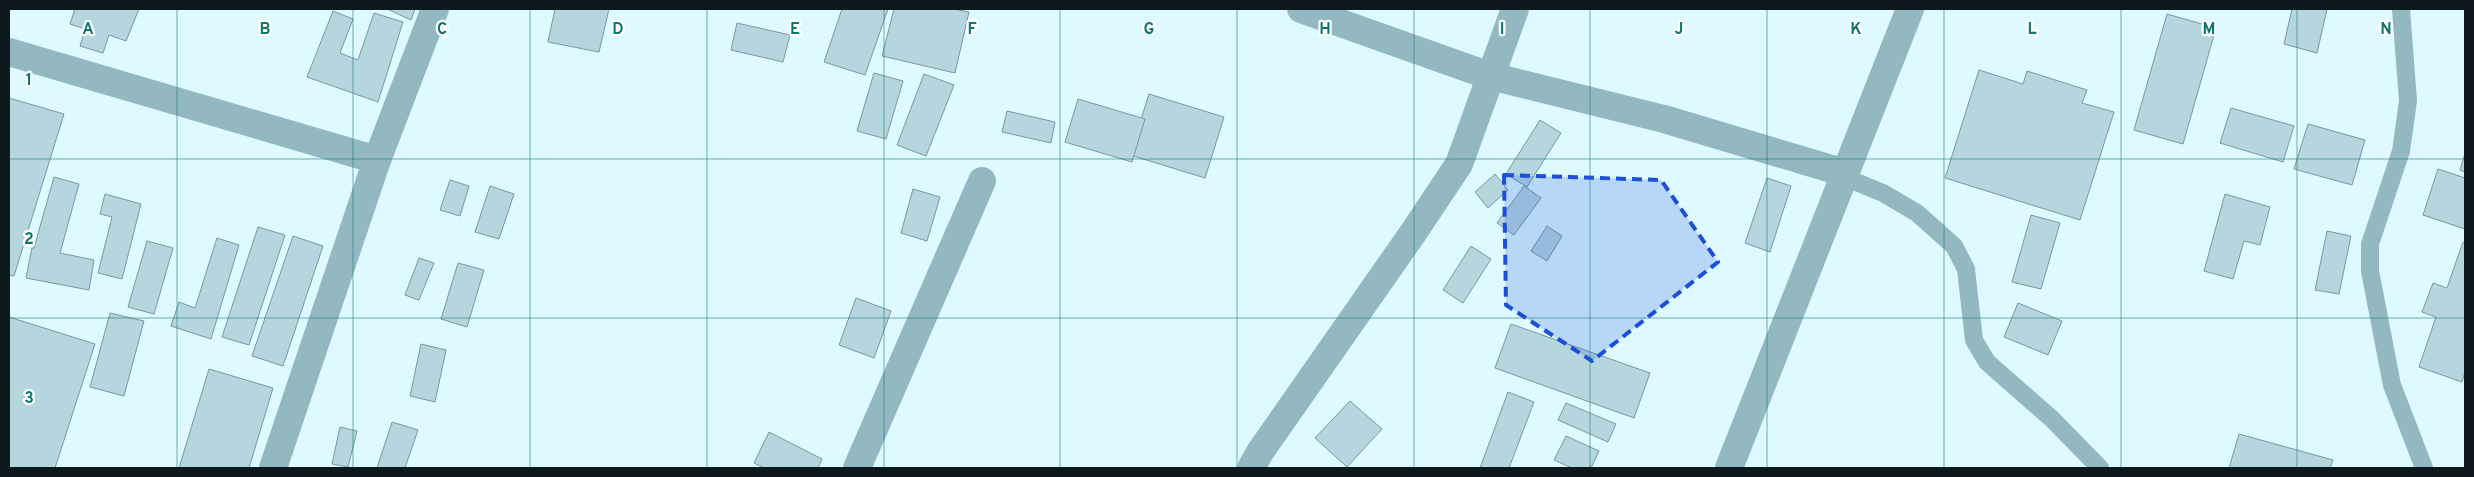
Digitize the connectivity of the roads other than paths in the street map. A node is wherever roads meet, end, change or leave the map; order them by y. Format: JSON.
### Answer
{"nodes":[{"id":1,"x":435,"y":9,"type":"edge"},
{"id":2,"x":1301,"y":9,"type":"edge"},
{"id":3,"x":1515,"y":9,"type":"edge"},
{"id":4,"x":1910,"y":9,"type":"edge"},
{"id":5,"x":2401,"y":9,"type":"edge"},
{"id":6,"x":9,"y":52,"type":"edge"},
{"id":7,"x":1490,"y":76,"type":"junction"},
{"id":8,"x":377,"y":160,"type":"junction"},
{"id":9,"x":1845,"y":175,"type":"junction"},
{"id":10,"x":982,"y":181,"type":"dead end"},
{"id":11,"x":273,"y":468,"type":"edge"},
{"id":12,"x":858,"y":468,"type":"edge"},
{"id":13,"x":1251,"y":468,"type":"edge"},
{"id":14,"x":1729,"y":468,"type":"edge"},
{"id":15,"x":2100,"y":468,"type":"edge"},
{"id":16,"x":2424,"y":468,"type":"edge"}],
"edges":[{"from":1,"to":8,"type":"street"},
{"from":2,"to":7,"type":"street"},
{"from":3,"to":7,"type":"street"},
{"from":4,"to":9,"type":"street"},
{"from":5,"to":16,"type":"lane"},
{"from":6,"to":8,"type":"street"},
{"from":7,"to":9,"type":"street"},
{"from":7,"to":13,"type":"street"},
{"from":8,"to":11,"type":"street"},
{"from":9,"to":14,"type":"street"},
{"from":9,"to":15,"type":"lane"},
{"from":10,"to":12,"type":"street"}]}
